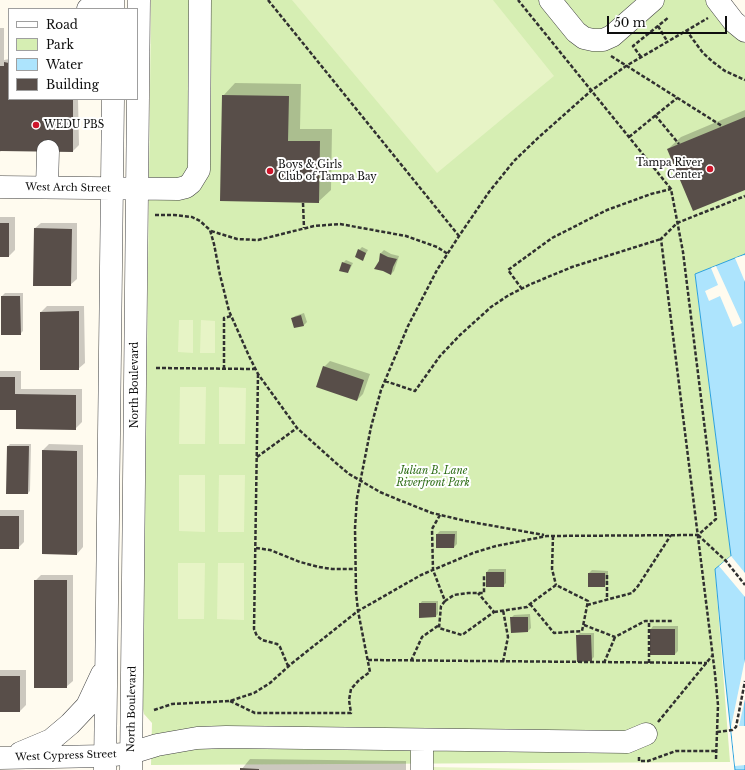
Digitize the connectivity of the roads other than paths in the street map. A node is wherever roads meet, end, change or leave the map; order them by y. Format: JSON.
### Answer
{"nodes":[{"id":1,"x":139,"y":0,"type":"edge"},
{"id":2,"x":200,"y":0,"type":"edge"},
{"id":3,"x":653,"y":0,"type":"edge"},
{"id":4,"x":736,"y":0,"type":"edge"},
{"id":5,"x":560,"y":3,"type":"edge"},
{"id":6,"x":714,"y":8,"type":"edge"},
{"id":7,"x":745,"y":11,"type":"edge"},
{"id":8,"x":745,"y":31,"type":"edge"},
{"id":9,"x":138,"y":63,"type":"edge"},
{"id":10,"x":113,"y":100,"type":"edge"},
{"id":11,"x":137,"y":100,"type":"edge"},
{"id":12,"x":48,"y":151,"type":"dead end"},
{"id":13,"x":0,"y":186,"type":"edge"},
{"id":14,"x":47,"y":188,"type":"junction"},
{"id":15,"x":136,"y":188,"type":"junction"},
{"id":16,"x":111,"y":189,"type":"junction"},
{"id":17,"x":106,"y":667,"type":"junction"},
{"id":18,"x":640,"y":736,"type":"road end"},
{"id":19,"x":422,"y":740,"type":"junction"},
{"id":20,"x":4,"y":758,"type":"edge"},
{"id":21,"x":131,"y":762,"type":"edge"},
{"id":22,"x":105,"y":763,"type":"edge"},
{"id":23,"x":30,"y":770,"type":"edge"},
{"id":24,"x":422,"y":770,"type":"edge"}],
"edges":[{"from":1,"to":9,"type":"street","name":"North Boulevard"},
{"from":2,"to":15,"type":"street","name":"West Arch Street"},
{"from":3,"to":5,"type":"street"},
{"from":4,"to":7,"type":"street"},
{"from":6,"to":8,"type":"street"},
{"from":10,"to":16,"type":"street"},
{"from":11,"to":15,"type":"street","name":"North Boulevard"},
{"from":12,"to":14,"type":"street"},
{"from":13,"to":14,"type":"street","name":"West Arch Street"},
{"from":14,"to":16,"type":"street","name":"West Arch Street"},
{"from":15,"to":16,"type":"street","name":"West Arch Street"},
{"from":15,"to":21,"type":"street","name":"North Boulevard"},
{"from":16,"to":17,"type":"street"},
{"from":17,"to":20,"type":"street"},
{"from":17,"to":22,"type":"street"},
{"from":18,"to":19,"type":"street","name":"West Cypress Street"},
{"from":19,"to":21,"type":"street","name":"West Cypress Street"},
{"from":19,"to":24,"type":"street"},
{"from":20,"to":22,"type":"street","name":"West Cypress Street"},
{"from":20,"to":23,"type":"street"},
{"from":21,"to":22,"type":"street","name":"West Cypress Street"}]}
